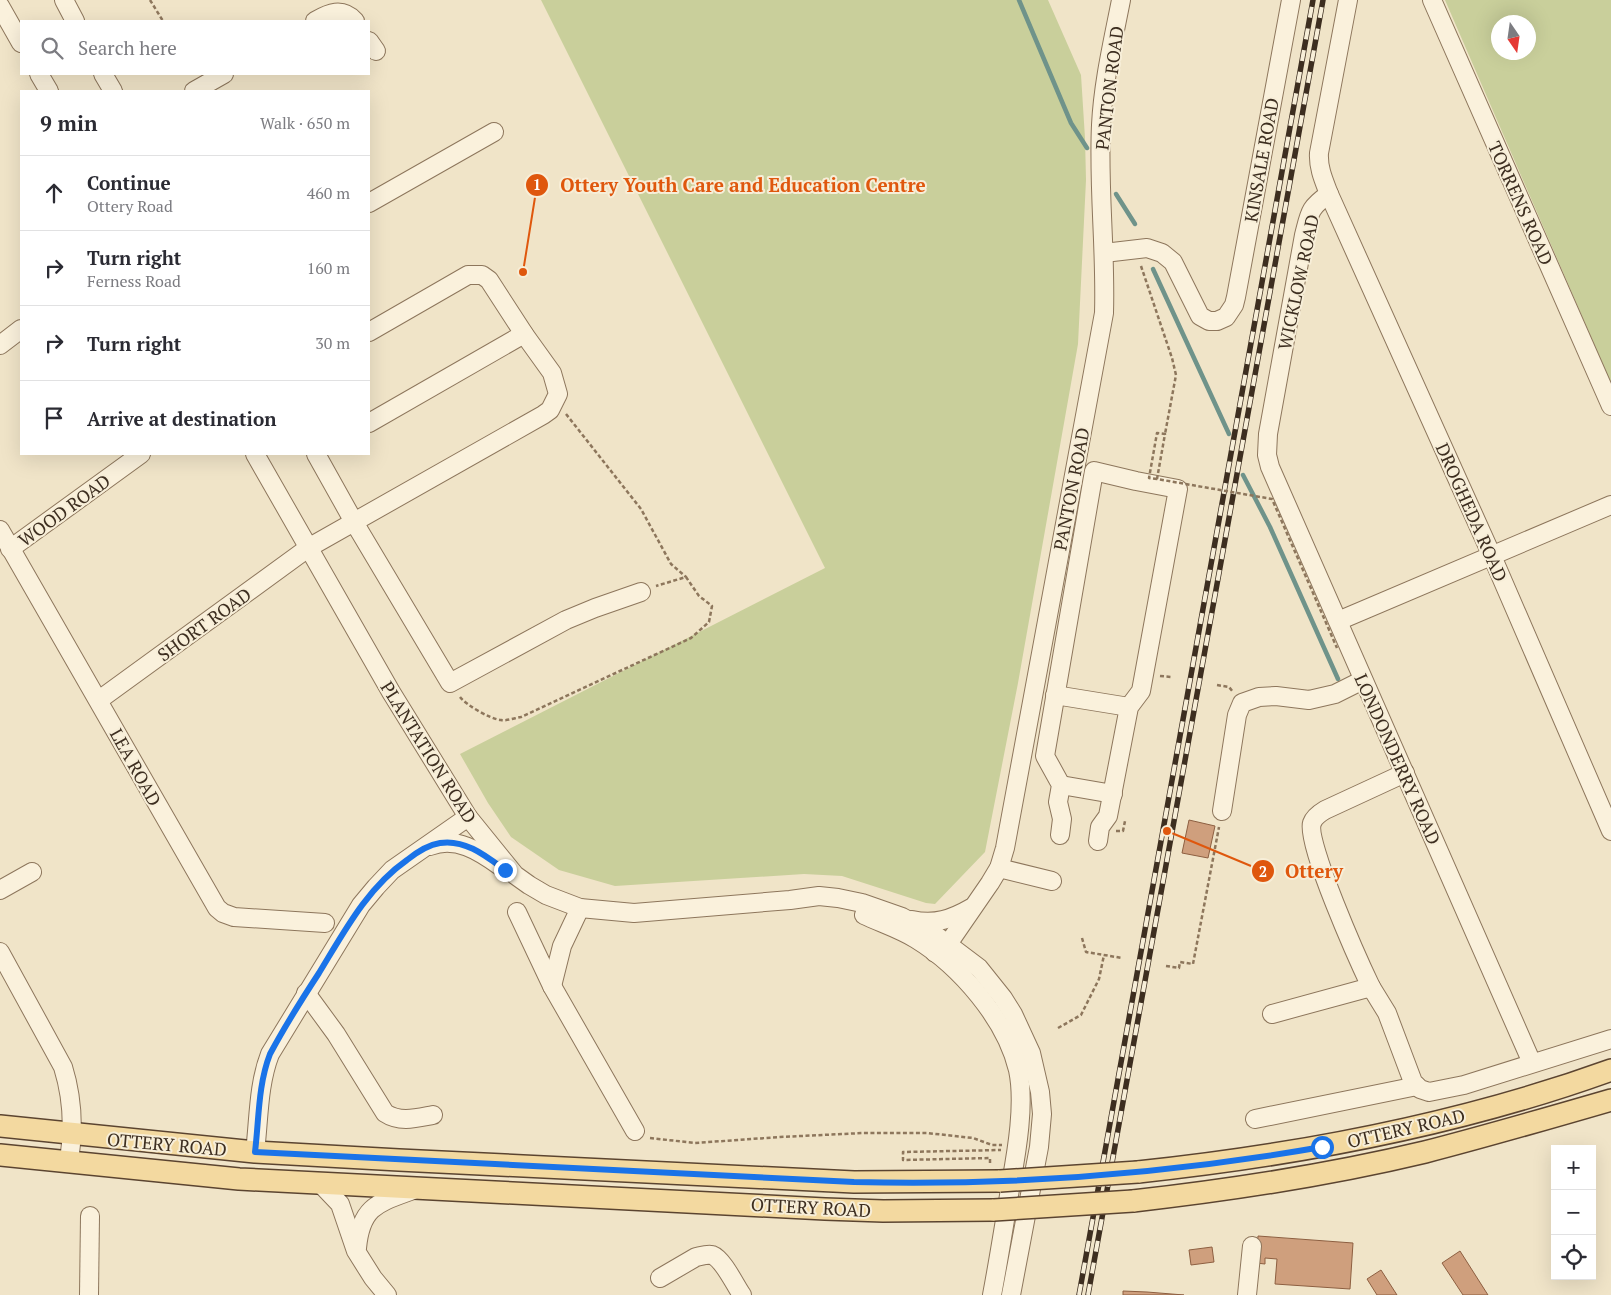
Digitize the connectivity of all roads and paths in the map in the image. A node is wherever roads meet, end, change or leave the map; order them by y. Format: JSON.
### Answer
{"nodes":[{"id":1,"x":64,"y":0,"type":"edge"},
{"id":2,"x":150,"y":0,"type":"edge"},
{"id":3,"x":1120,"y":0,"type":"edge"},
{"id":4,"x":1290,"y":0,"type":"edge"},
{"id":5,"x":1348,"y":0,"type":"edge"},
{"id":6,"x":1432,"y":0,"type":"edge"},
{"id":7,"x":0,"y":6,"type":"edge"},
{"id":8,"x":74,"y":20,"type":"edge"},
{"id":9,"x":162,"y":20,"type":"edge"},
{"id":10,"x":316,"y":20,"type":"edge"},
{"id":11,"x":354,"y":20,"type":"edge"},
{"id":12,"x":20,"y":41,"type":"edge"},
{"id":13,"x":40,"y":75,"type":"edge"},
{"id":14,"x":104,"y":75,"type":"edge"},
{"id":15,"x":222,"y":75,"type":"edge"},
{"id":16,"x":48,"y":90,"type":"edge"},
{"id":17,"x":112,"y":90,"type":"edge"},
{"id":18,"x":196,"y":90,"type":"edge"},
{"id":19,"x":494,"y":132,"type":"dead end"},
{"id":20,"x":1329,"y":194,"type":"junction"},
{"id":21,"x":370,"y":202,"type":"edge"},
{"id":22,"x":1147,"y":248,"type":"junction"},
{"id":23,"x":1104,"y":253,"type":"junction"},
{"id":24,"x":20,"y":330,"type":"edge"},
{"id":25,"x":370,"y":331,"type":"edge"},
{"id":26,"x":524,"y":334,"type":"junction"},
{"id":27,"x":0,"y":345,"type":"edge"},
{"id":28,"x":556,"y":402,"type":"junction"},
{"id":29,"x":1611,"y":406,"type":"edge"},
{"id":30,"x":370,"y":422,"type":"edge"},
{"id":31,"x":1165,"y":434,"type":"junction"},
{"id":32,"x":140,"y":455,"type":"edge"},
{"id":33,"x":256,"y":455,"type":"edge"},
{"id":34,"x":317,"y":455,"type":"edge"},
{"id":35,"x":1267,"y":455,"type":"joint"},
{"id":36,"x":1157,"y":479,"type":"junction"},
{"id":37,"x":1611,"y":505,"type":"edge"},
{"id":38,"x":354,"y":522,"type":"junction"},
{"id":39,"x":0,"y":530,"type":"edge"},
{"id":40,"x":308,"y":548,"type":"junction"},
{"id":41,"x":10,"y":549,"type":"junction"},
{"id":42,"x":1492,"y":556,"type":"junction"},
{"id":43,"x":686,"y":577,"type":"junction"},
{"id":44,"x":641,"y":592,"type":"joint"},
{"id":45,"x":1338,"y":621,"type":"junction"},
{"id":46,"x":1337,"y":648,"type":"dead end"},
{"id":47,"x":1161,"y":676,"type":"dead end"},
{"id":48,"x":1171,"y":677,"type":"dead end"},
{"id":49,"x":1363,"y":680,"type":"junction"},
{"id":50,"x":450,"y":683,"type":"junction"},
{"id":51,"x":1217,"y":685,"type":"dead end"},
{"id":52,"x":1229,"y":687,"type":"dead end"},
{"id":53,"x":1055,"y":694,"type":"junction"},
{"id":54,"x":99,"y":700,"type":"junction"},
{"id":55,"x":1130,"y":707,"type":"junction"},
{"id":56,"x":1405,"y":773,"type":"junction"},
{"id":57,"x":1060,"y":785,"type":"junction"},
{"id":58,"x":1112,"y":794,"type":"junction"},
{"id":59,"x":1222,"y":811,"type":"joint"},
{"id":60,"x":468,"y":818,"type":"junction"},
{"id":61,"x":1611,"y":831,"type":"edge"},
{"id":62,"x":1060,"y":835,"type":"dead end"},
{"id":63,"x":1098,"y":841,"type":"dead end"},
{"id":64,"x":422,"y":848,"type":"junction"},
{"id":65,"x":999,"y":868,"type":"junction"},
{"id":66,"x":32,"y":872,"type":"dead end"},
{"id":67,"x":515,"y":875,"type":"junction"},
{"id":68,"x":1052,"y":881,"type":"dead end"},
{"id":69,"x":0,"y":890,"type":"edge"},
{"id":70,"x":790,"y":900,"type":"junction"},
{"id":71,"x":580,"y":908,"type":"junction"},
{"id":72,"x":971,"y":908,"type":"junction"},
{"id":73,"x":517,"y":912,"type":"dead end"},
{"id":74,"x":902,"y":918,"type":"junction"},
{"id":75,"x":325,"y":923,"type":"dead end"},
{"id":76,"x":1082,"y":938,"type":"dead end"},
{"id":77,"x":941,"y":949,"type":"junction"},
{"id":78,"x":0,"y":952,"type":"edge"},
{"id":79,"x":1104,"y":955,"type":"junction"},
{"id":80,"x":1122,"y":958,"type":"dead end"},
{"id":81,"x":1166,"y":966,"type":"dead end"},
{"id":82,"x":552,"y":986,"type":"junction"},
{"id":83,"x":1371,"y":987,"type":"junction"},
{"id":84,"x":306,"y":994,"type":"junction"},
{"id":85,"x":1272,"y":1014,"type":"dead end"},
{"id":86,"x":1058,"y":1028,"type":"dead end"},
{"id":87,"x":1611,"y":1039,"type":"edge"},
{"id":88,"x":1532,"y":1063,"type":"junction"},
{"id":89,"x":1611,"y":1070,"type":"edge"},
{"id":90,"x":1417,"y":1086,"type":"junction"},
{"id":91,"x":1611,"y":1100,"type":"edge"},
{"id":92,"x":433,"y":1116,"type":"dead end"},
{"id":93,"x":1255,"y":1119,"type":"dead end"},
{"id":94,"x":0,"y":1126,"type":"edge"},
{"id":95,"x":635,"y":1131,"type":"joint"},
{"id":96,"x":73,"y":1134,"type":"junction"},
{"id":97,"x":1010,"y":1145,"type":"dead end"},
{"id":98,"x":1008,"y":1150,"type":"dead end"},
{"id":99,"x":255,"y":1152,"type":"junction"},
{"id":100,"x":0,"y":1155,"type":"edge"},
{"id":101,"x":69,"y":1161,"type":"junction"},
{"id":102,"x":995,"y":1173,"type":"junction"},
{"id":103,"x":320,"y":1184,"type":"junction"},
{"id":104,"x":416,"y":1188,"type":"junction"},
{"id":105,"x":90,"y":1216,"type":"dead end"},
{"id":106,"x":1252,"y":1246,"type":"dead end"},
{"id":107,"x":356,"y":1251,"type":"junction"},
{"id":108,"x":660,"y":1278,"type":"dead end"},
{"id":109,"x":89,"y":1295,"type":"edge"},
{"id":110,"x":387,"y":1295,"type":"edge"},
{"id":111,"x":742,"y":1295,"type":"edge"},
{"id":112,"x":992,"y":1295,"type":"edge"},
{"id":113,"x":1011,"y":1295,"type":"edge"},
{"id":114,"x":1247,"y":1295,"type":"edge"}],
"edges":[{"from":1,"to":8,"type":"street"},
{"from":2,"to":9,"type":"path"},
{"from":3,"to":23,"type":"street","name":"PANTON ROAD"},
{"from":4,"to":22,"type":"street","name":"KINSALE ROAD"},
{"from":5,"to":20,"type":"street","name":"WICKLOW ROAD"},
{"from":6,"to":29,"type":"street","name":"TORRENS ROAD"},
{"from":7,"to":12,"type":"street"},
{"from":10,"to":11,"type":"street"},
{"from":13,"to":16,"type":"street"},
{"from":14,"to":17,"type":"street"},
{"from":15,"to":18,"type":"street"},
{"from":19,"to":21,"type":"street"},
{"from":20,"to":35,"type":"street","name":"WICKLOW ROAD"},
{"from":20,"to":42,"type":"street","name":"DROGHEDA ROAD"},
{"from":22,"to":23,"type":"street"},
{"from":22,"to":31,"type":"path"},
{"from":23,"to":65,"type":"street","name":"PANTON ROAD"},
{"from":24,"to":27,"type":"street"},
{"from":25,"to":26,"type":"street"},
{"from":26,"to":28,"type":"street"},
{"from":26,"to":30,"type":"street"},
{"from":28,"to":38,"type":"street","name":"SHORT ROAD"},
{"from":28,"to":43,"type":"path"},
{"from":31,"to":36,"type":"path","bridge":true},
{"from":31,"to":36,"type":"path","bridge":true},
{"from":32,"to":41,"type":"street","name":"WOOD ROAD"},
{"from":33,"to":40,"type":"street","name":"PLANTATION ROAD"},
{"from":34,"to":38,"type":"street"},
{"from":35,"to":45,"type":"street","name":"LONDONDERRY ROAD"},
{"from":36,"to":46,"type":"path","bridge":true},
{"from":37,"to":42,"type":"street"},
{"from":38,"to":40,"type":"street","name":"SHORT ROAD"},
{"from":38,"to":50,"type":"street"},
{"from":39,"to":41,"type":"street","name":"LEA ROAD"},
{"from":40,"to":54,"type":"street","name":"SHORT ROAD"},
{"from":40,"to":60,"type":"street","name":"PLANTATION ROAD"},
{"from":41,"to":54,"type":"street","name":"LEA ROAD"},
{"from":42,"to":45,"type":"street"},
{"from":42,"to":61,"type":"street","name":"DROGHEDA ROAD"},
{"from":43,"to":44,"type":"path"},
{"from":43,"to":50,"type":"path"},
{"from":44,"to":50,"type":"street"},
{"from":45,"to":49,"type":"street","name":"LONDONDERRY ROAD"},
{"from":47,"to":48,"type":"path"},
{"from":49,"to":56,"type":"street","name":"LONDONDERRY ROAD"},
{"from":49,"to":59,"type":"street"},
{"from":51,"to":52,"type":"path"},
{"from":53,"to":55,"type":"street"},
{"from":53,"to":55,"type":"street"},
{"from":53,"to":57,"type":"street"},
{"from":54,"to":75,"type":"street","name":"LEA ROAD"},
{"from":55,"to":58,"type":"street"},
{"from":56,"to":83,"type":"street"},
{"from":56,"to":88,"type":"street","name":"LONDONDERRY ROAD"},
{"from":57,"to":58,"type":"street"},
{"from":57,"to":62,"type":"street"},
{"from":58,"to":63,"type":"street"},
{"from":59,"to":81,"type":"path"},
{"from":60,"to":64,"type":"street"},
{"from":60,"to":67,"type":"street","name":"PLANTATION ROAD"},
{"from":64,"to":67,"type":"street"},
{"from":64,"to":84,"type":"street"},
{"from":65,"to":68,"type":"street"},
{"from":65,"to":72,"type":"street","name":"PANTON ROAD"},
{"from":66,"to":69,"type":"street"},
{"from":67,"to":71,"type":"street","name":"PLANTATION ROAD"},
{"from":70,"to":71,"type":"street","name":"PLANTATION ROAD"},
{"from":70,"to":74,"type":"street","name":"PLANTATION ROAD"},
{"from":70,"to":77,"type":"street","name":"PLANTATION ROAD"},
{"from":71,"to":82,"type":"street"},
{"from":72,"to":74,"type":"street"},
{"from":72,"to":77,"type":"street","name":"PANTON ROAD"},
{"from":73,"to":82,"type":"street"},
{"from":74,"to":77,"type":"street","name":"PLANTATION ROAD"},
{"from":76,"to":79,"type":"path"},
{"from":77,"to":112,"type":"street","name":"PLANTATION ROAD"},
{"from":77,"to":113,"type":"street","name":"PLANTATION ROAD"},
{"from":78,"to":96,"type":"street"},
{"from":79,"to":80,"type":"path"},
{"from":79,"to":86,"type":"path"},
{"from":82,"to":95,"type":"street"},
{"from":83,"to":85,"type":"street"},
{"from":83,"to":90,"type":"street"},
{"from":84,"to":92,"type":"street"},
{"from":84,"to":99,"type":"street"},
{"from":87,"to":88,"type":"street"},
{"from":88,"to":90,"type":"street"},
{"from":89,"to":102,"type":"main road","name":"OTTERY ROAD","bridge":true},
{"from":90,"to":93,"type":"street"},
{"from":91,"to":104,"type":"main road","name":"OTTERY ROAD","bridge":true},
{"from":94,"to":96,"type":"main road","name":"OTTERY ROAD"},
{"from":95,"to":97,"type":"path"},
{"from":96,"to":99,"type":"main road","name":"OTTERY ROAD"},
{"from":96,"to":101,"type":"street"},
{"from":98,"to":102,"type":"path"},
{"from":99,"to":102,"type":"main road","name":"OTTERY ROAD"},
{"from":100,"to":101,"type":"main road","name":"OTTERY ROAD"},
{"from":101,"to":103,"type":"main road","name":"OTTERY ROAD"},
{"from":103,"to":104,"type":"main road","name":"OTTERY ROAD"},
{"from":103,"to":107,"type":"street"},
{"from":104,"to":107,"type":"street"},
{"from":105,"to":109,"type":"street"},
{"from":106,"to":114,"type":"street"},
{"from":107,"to":110,"type":"street"},
{"from":108,"to":111,"type":"street"}]}
